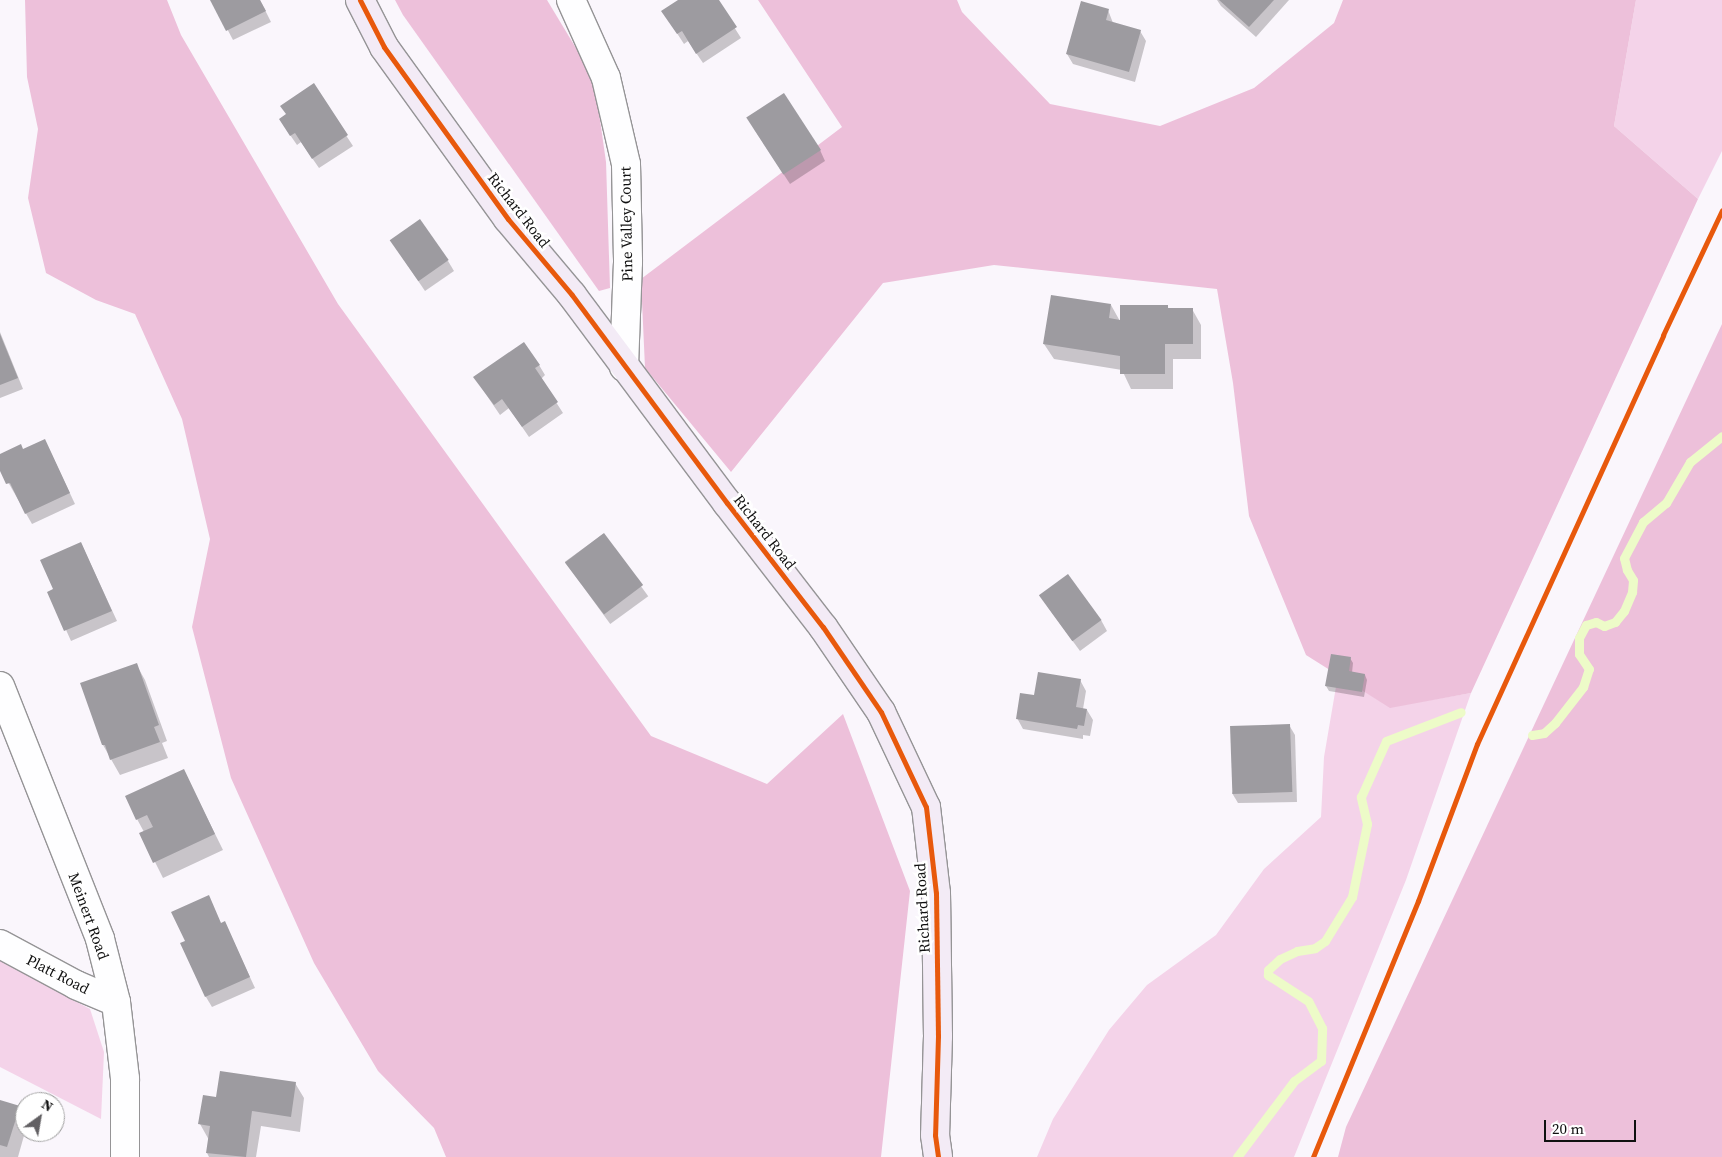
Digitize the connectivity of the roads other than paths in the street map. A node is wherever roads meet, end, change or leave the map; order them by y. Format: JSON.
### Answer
{"nodes":[{"id":1,"x":360,"y":0,"type":"edge"},
{"id":2,"x":571,"y":0,"type":"edge"},
{"id":3,"x":624,"y":367,"type":"junction"},
{"id":4,"x":0,"y":686,"type":"edge"},
{"id":5,"x":0,"y":944,"type":"edge"},
{"id":6,"x":116,"y":1002,"type":"junction"},
{"id":7,"x":125,"y":1157,"type":"edge"},
{"id":8,"x":938,"y":1157,"type":"edge"}],
"edges":[{"from":1,"to":3,"type":"street","name":"Richard Road"},
{"from":2,"to":3,"type":"street","name":"Pine Valley Court"},
{"from":3,"to":8,"type":"street","name":"Richard Road"},
{"from":4,"to":6,"type":"street","name":"Meinert Road"},
{"from":5,"to":6,"type":"street","name":"Platt Road"},
{"from":6,"to":7,"type":"street","name":"Meinert Road"}]}
